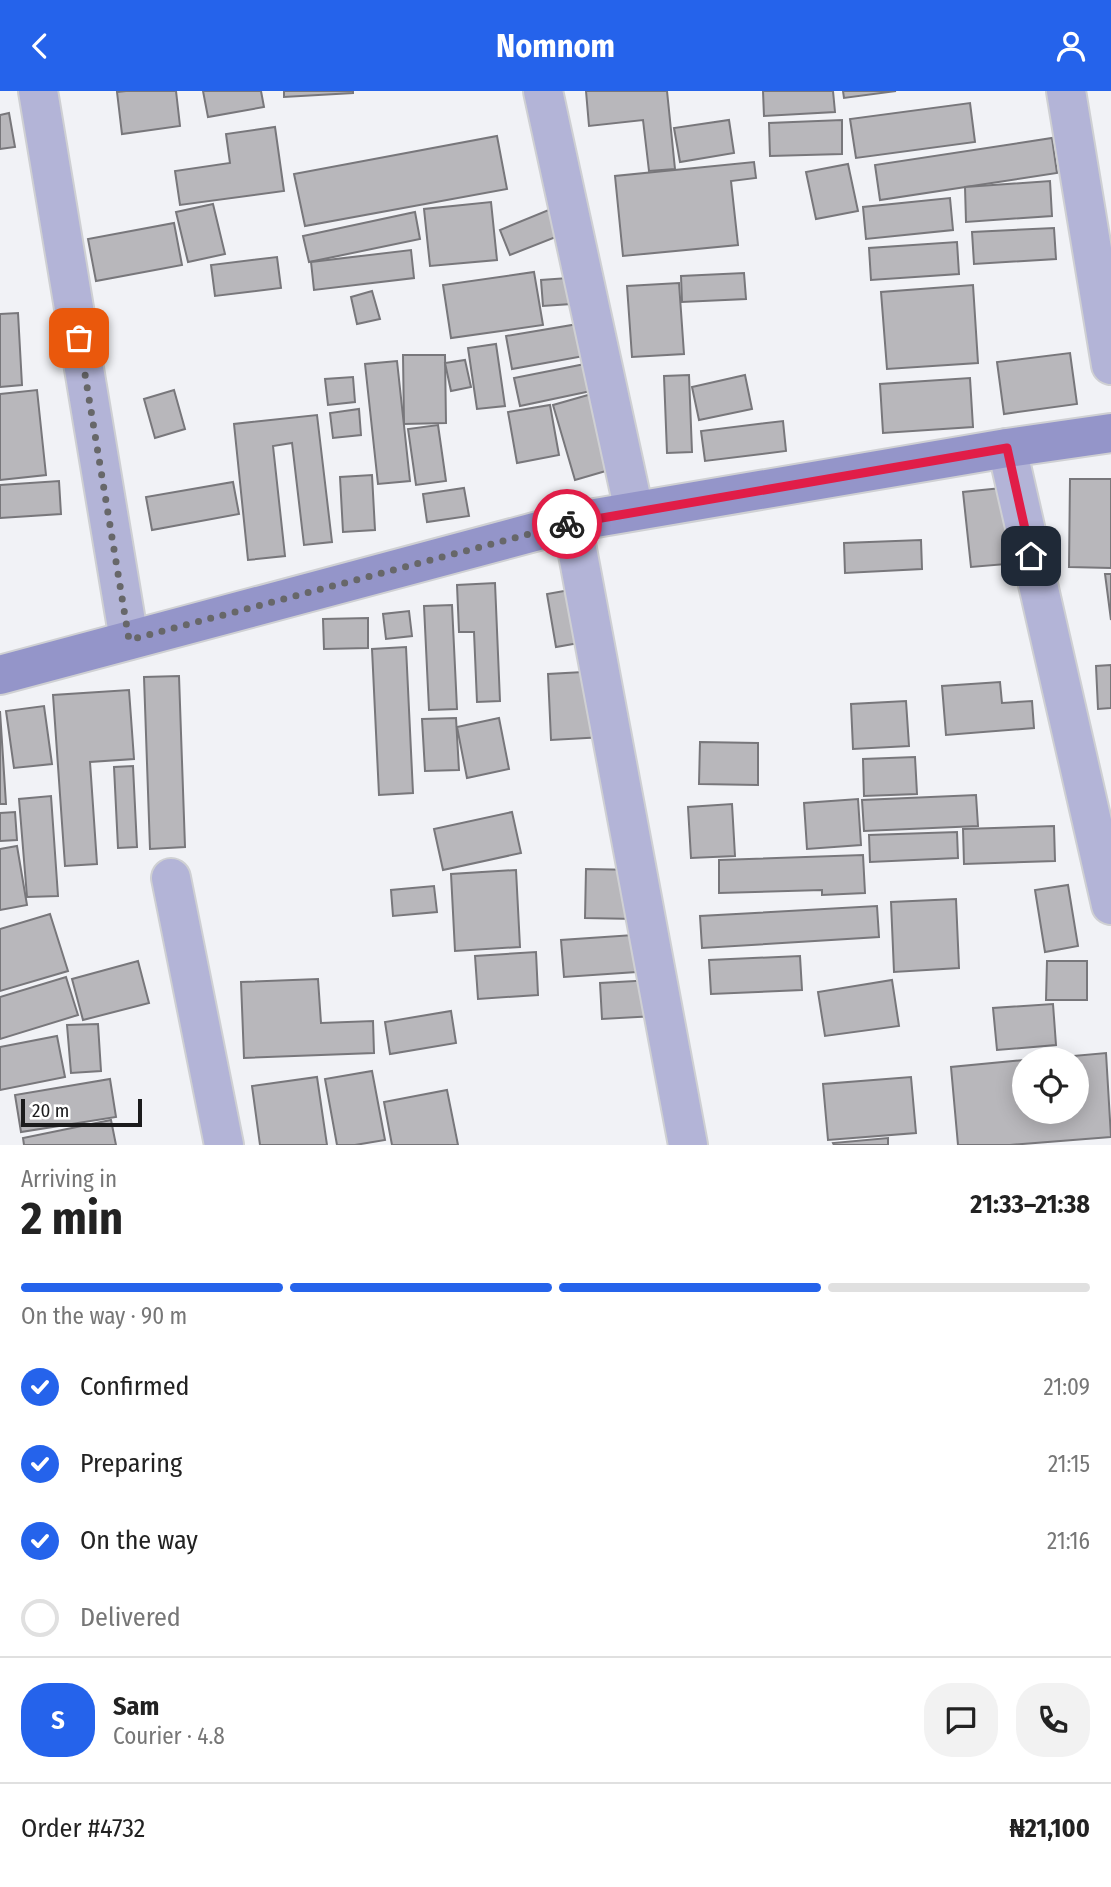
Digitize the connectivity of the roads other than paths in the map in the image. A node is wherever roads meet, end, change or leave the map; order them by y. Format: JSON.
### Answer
{"nodes":[{"id":1,"x":38,"y":91,"type":"edge"},
{"id":2,"x":543,"y":91,"type":"edge"},
{"id":3,"x":1066,"y":91,"type":"edge"},
{"id":4,"x":1111,"y":365,"type":"edge"},
{"id":5,"x":1111,"y":433,"type":"edge"},
{"id":6,"x":1007,"y":448,"type":"junction"},
{"id":7,"x":634,"y":511,"type":"junction"},
{"id":8,"x":572,"y":522,"type":"junction"},
{"id":9,"x":129,"y":640,"type":"junction"},
{"id":10,"x":0,"y":675,"type":"edge"},
{"id":11,"x":171,"y":878,"type":"dead end"},
{"id":12,"x":1111,"y":905,"type":"edge"},
{"id":13,"x":225,"y":1145,"type":"edge"},
{"id":14,"x":688,"y":1145,"type":"edge"}],
"edges":[{"from":1,"to":9,"type":"street"},
{"from":2,"to":7,"type":"street"},
{"from":3,"to":4,"type":"street"},
{"from":5,"to":6,"type":"street"},
{"from":6,"to":7,"type":"street"},
{"from":6,"to":12,"type":"street"},
{"from":7,"to":8,"type":"street"},
{"from":8,"to":9,"type":"street"},
{"from":8,"to":14,"type":"street"},
{"from":9,"to":10,"type":"street"},
{"from":11,"to":13,"type":"street"}]}
